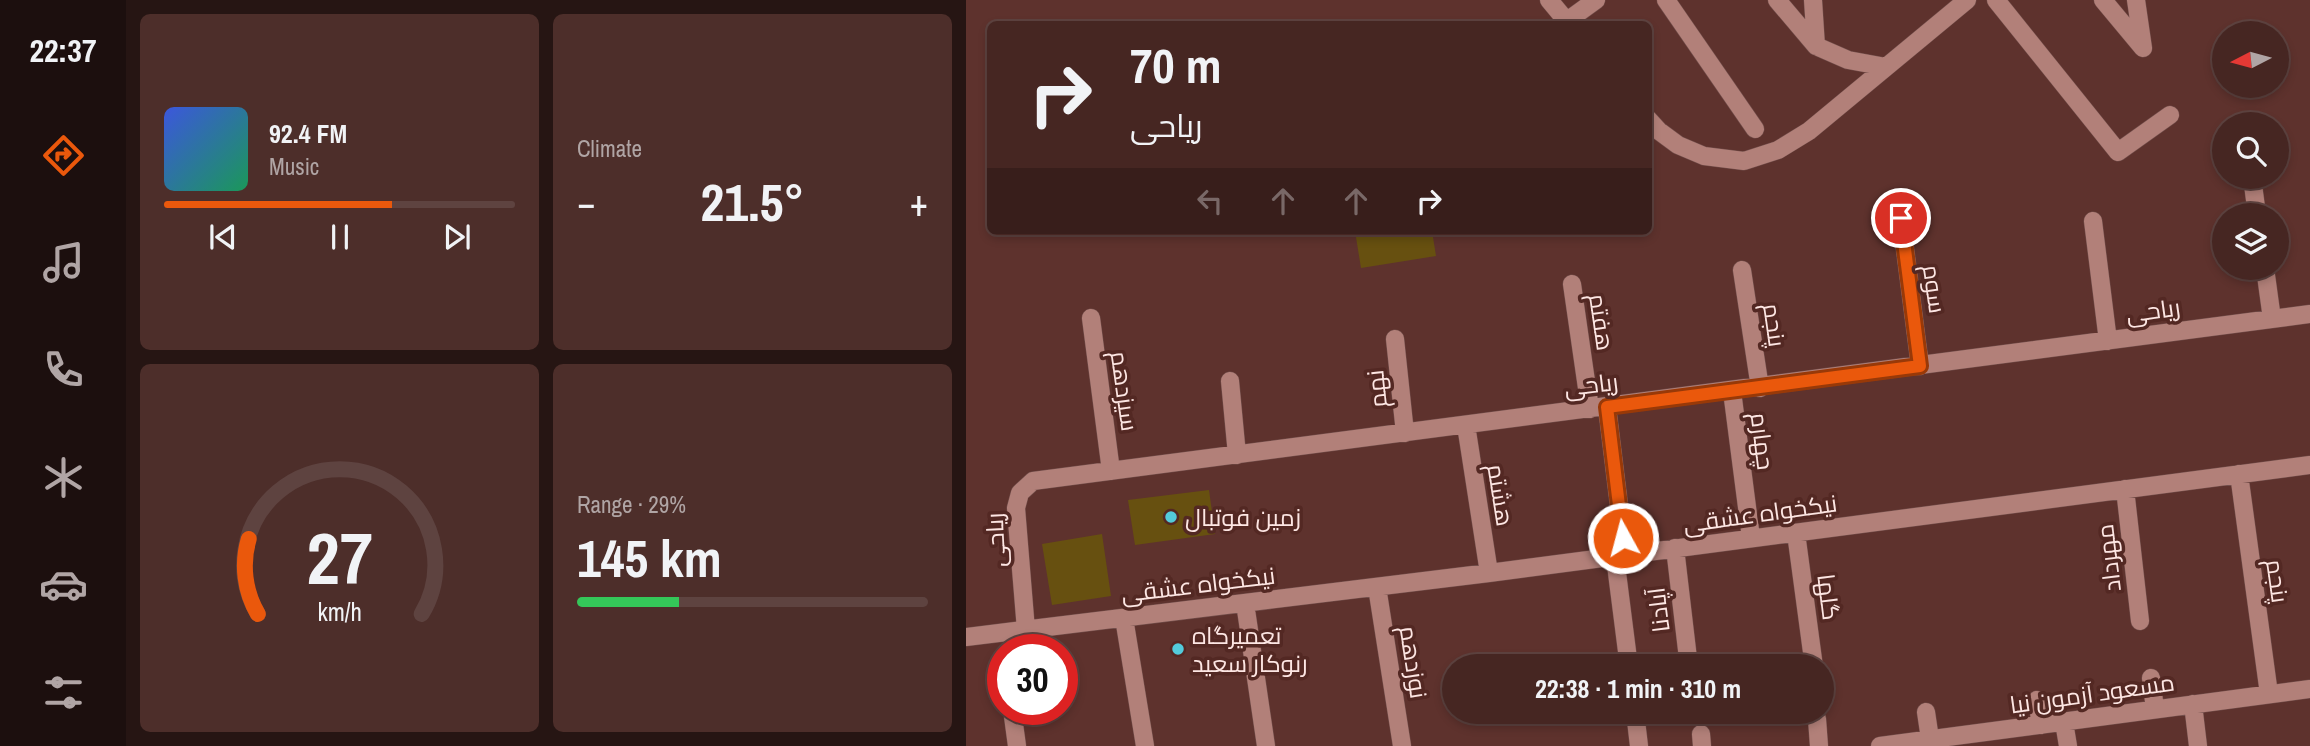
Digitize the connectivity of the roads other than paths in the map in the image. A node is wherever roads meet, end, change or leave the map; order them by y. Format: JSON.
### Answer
{"nodes":[{"id":1,"x":1549,"y":0,"type":"edge"},
{"id":2,"x":1596,"y":0,"type":"edge"},
{"id":3,"x":1666,"y":0,"type":"edge"},
{"id":4,"x":1777,"y":0,"type":"edge"},
{"id":5,"x":1813,"y":0,"type":"edge"},
{"id":6,"x":1967,"y":0,"type":"edge"},
{"id":7,"x":1996,"y":0,"type":"edge"},
{"id":8,"x":2103,"y":0,"type":"edge"},
{"id":9,"x":2136,"y":0,"type":"edge"},
{"id":10,"x":1566,"y":21,"type":"edge"},
{"id":11,"x":1570,"y":21,"type":"edge"},
{"id":12,"x":1816,"y":46,"type":"junction"},
{"id":13,"x":1886,"y":67,"type":"junction"},
{"id":14,"x":2170,"y":115,"type":"dead end"},
{"id":15,"x":1652,"y":124,"type":"edge"},
{"id":16,"x":1755,"y":130,"type":"dead end"},
{"id":17,"x":1901,"y":218,"type":"dead end"},
{"id":18,"x":2093,"y":221,"type":"dead end"},
{"id":19,"x":1742,"y":270,"type":"dead end"},
{"id":20,"x":2267,"y":280,"type":"edge"},
{"id":21,"x":1572,"y":284,"type":"dead end"},
{"id":22,"x":2310,"y":314,"type":"edge"},
{"id":23,"x":1091,"y":318,"type":"dead end"},
{"id":24,"x":2272,"y":319,"type":"junction"},
{"id":25,"x":1395,"y":339,"type":"dead end"},
{"id":26,"x":2108,"y":341,"type":"junction"},
{"id":27,"x":1920,"y":366,"type":"junction"},
{"id":28,"x":1230,"y":381,"type":"dead end"},
{"id":29,"x":1759,"y":387,"type":"junction"},
{"id":30,"x":1732,"y":391,"type":"junction"},
{"id":31,"x":1599,"y":408,"type":"junction"},
{"id":32,"x":1466,"y":425,"type":"junction"},
{"id":33,"x":1405,"y":433,"type":"junction"},
{"id":34,"x":1237,"y":455,"type":"junction"},
{"id":35,"x":2310,"y":465,"type":"edge"},
{"id":36,"x":1111,"y":471,"type":"junction"},
{"id":37,"x":2239,"y":474,"type":"junction"},
{"id":38,"x":2124,"y":489,"type":"junction"},
{"id":39,"x":1796,"y":533,"type":"junction"},
{"id":40,"x":1751,"y":538,"type":"junction"},
{"id":41,"x":1675,"y":548,"type":"junction"},
{"id":42,"x":1615,"y":556,"type":"junction"},
{"id":43,"x":1489,"y":573,"type":"junction"},
{"id":44,"x":1377,"y":587,"type":"junction"},
{"id":45,"x":1245,"y":603,"type":"junction"},
{"id":46,"x":1124,"y":618,"type":"junction"},
{"id":47,"x":2140,"y":621,"type":"dead end"},
{"id":48,"x":1026,"y":630,"type":"junction"},
{"id":49,"x":1018,"y":634,"type":"edge"},
{"id":50,"x":966,"y":637,"type":"edge"},
{"id":51,"x":987,"y":639,"type":"edge"},
{"id":52,"x":1627,"y":654,"type":"edge"},
{"id":53,"x":1687,"y":654,"type":"edge"},
{"id":54,"x":1812,"y":654,"type":"edge"},
{"id":55,"x":2151,"y":678,"type":"dead end"},
{"id":56,"x":2310,"y":689,"type":"edge"},
{"id":57,"x":2269,"y":694,"type":"junction"},
{"id":58,"x":2037,"y":700,"type":"dead end"},
{"id":59,"x":2193,"y":705,"type":"junction"},
{"id":60,"x":2155,"y":709,"type":"junction"},
{"id":61,"x":1926,"y":712,"type":"dead end"},
{"id":62,"x":2064,"y":722,"type":"junction"},
{"id":63,"x":1636,"y":724,"type":"edge"},
{"id":64,"x":1817,"y":724,"type":"edge"},
{"id":65,"x":1014,"y":725,"type":"edge"},
{"id":66,"x":2040,"y":725,"type":"junction"},
{"id":67,"x":1930,"y":739,"type":"junction"},
{"id":68,"x":1975,"y":740,"type":"edge"},
{"id":69,"x":1017,"y":746,"type":"edge"},
{"id":70,"x":1144,"y":746,"type":"edge"},
{"id":71,"x":1266,"y":746,"type":"edge"},
{"id":72,"x":1402,"y":746,"type":"edge"},
{"id":73,"x":1639,"y":746,"type":"edge"},
{"id":74,"x":1819,"y":746,"type":"edge"},
{"id":75,"x":1880,"y":746,"type":"edge"},
{"id":76,"x":2068,"y":746,"type":"edge"},
{"id":77,"x":2198,"y":746,"type":"edge"}],
"edges":[{"from":1,"to":10,"type":"street"},
{"from":2,"to":11,"type":"street"},
{"from":3,"to":16,"type":"street"},
{"from":4,"to":12,"type":"street"},
{"from":5,"to":12,"type":"street"},
{"from":6,"to":13,"type":"street"},
{"from":7,"to":14,"type":"street"},
{"from":8,"to":9,"type":"street"},
{"from":12,"to":13,"type":"street"},
{"from":13,"to":15,"type":"street"},
{"from":17,"to":27,"type":"street","name":"سوم"},
{"from":18,"to":26,"type":"street"},
{"from":19,"to":29,"type":"street","name":"پنجم"},
{"from":20,"to":24,"type":"street"},
{"from":21,"to":31,"type":"street","name":"هفتم"},
{"from":22,"to":24,"type":"street","name":"ریاحی"},
{"from":23,"to":36,"type":"street","name":"سیزدهم"},
{"from":24,"to":26,"type":"street","name":"ریاحی"},
{"from":25,"to":33,"type":"street","name":"نهم"},
{"from":26,"to":27,"type":"street","name":"ریاحی"},
{"from":27,"to":29,"type":"street","name":"ریاحی"},
{"from":28,"to":34,"type":"street"},
{"from":29,"to":30,"type":"street","name":"ریاحی"},
{"from":30,"to":31,"type":"street","name":"ریاحی"},
{"from":30,"to":40,"type":"street","name":"چهارم"},
{"from":31,"to":32,"type":"street","name":"ریاحی"},
{"from":31,"to":42,"type":"street","name":"هفتم"},
{"from":32,"to":33,"type":"street","name":"ریاحی"},
{"from":32,"to":43,"type":"street","name":"هشتم"},
{"from":33,"to":34,"type":"street","name":"ریاحی"},
{"from":34,"to":36,"type":"street","name":"ریاحی"},
{"from":35,"to":37,"type":"street","name":"نیکخواه عشقی"},
{"from":36,"to":48,"type":"street","name":"ریاحی"},
{"from":37,"to":38,"type":"street","name":"نیکخواه عشقی"},
{"from":37,"to":57,"type":"street","name":"پنجم"},
{"from":38,"to":39,"type":"street","name":"نیکخواه عشقی"},
{"from":38,"to":47,"type":"street","name":"مهرداد"},
{"from":39,"to":40,"type":"street","name":"نیکخواه عشقی"},
{"from":39,"to":54,"type":"street","name":"گلها"},
{"from":40,"to":41,"type":"street","name":"نیکخواه عشقی"},
{"from":41,"to":42,"type":"street","name":"نیکخواه عشقی"},
{"from":41,"to":53,"type":"street","name":"آپادنا"},
{"from":42,"to":43,"type":"street","name":"نیکخواه عشقی"},
{"from":42,"to":52,"type":"street","name":"هفتم"},
{"from":43,"to":44,"type":"street","name":"نیکخواه عشقی"},
{"from":44,"to":45,"type":"street","name":"نیکخواه عشقی"},
{"from":44,"to":72,"type":"street","name":"نوزدهم"},
{"from":45,"to":46,"type":"street","name":"نیکخواه عشقی"},
{"from":45,"to":71,"type":"street"},
{"from":46,"to":48,"type":"street","name":"نیکخواه عشقی"},
{"from":46,"to":70,"type":"street"},
{"from":48,"to":49,"type":"street","name":"نیکخواه عشقی"},
{"from":50,"to":51,"type":"street","name":"نیکخواه عشقی"},
{"from":55,"to":60,"type":"street"},
{"from":56,"to":57,"type":"street","name":"مسعود آزمون نیا"},
{"from":57,"to":59,"type":"street","name":"مسعود آزمون نیا"},
{"from":58,"to":66,"type":"street"},
{"from":59,"to":60,"type":"street","name":"مسعود آزمون نیا"},
{"from":59,"to":77,"type":"street"},
{"from":60,"to":62,"type":"street","name":"مسعود آزمون نیا"},
{"from":61,"to":67,"type":"street"},
{"from":62,"to":66,"type":"street","name":"مسعود آزمون نیا"},
{"from":62,"to":76,"type":"street"},
{"from":63,"to":73,"type":"street"},
{"from":64,"to":74,"type":"street"},
{"from":65,"to":69,"type":"street"},
{"from":66,"to":68,"type":"street","name":"مسعود آزمون نیا"},
{"from":67,"to":68,"type":"street","name":"مسعود آزمون نیا"},
{"from":67,"to":75,"type":"street","name":"مسعود آزمون نیا"}]}
